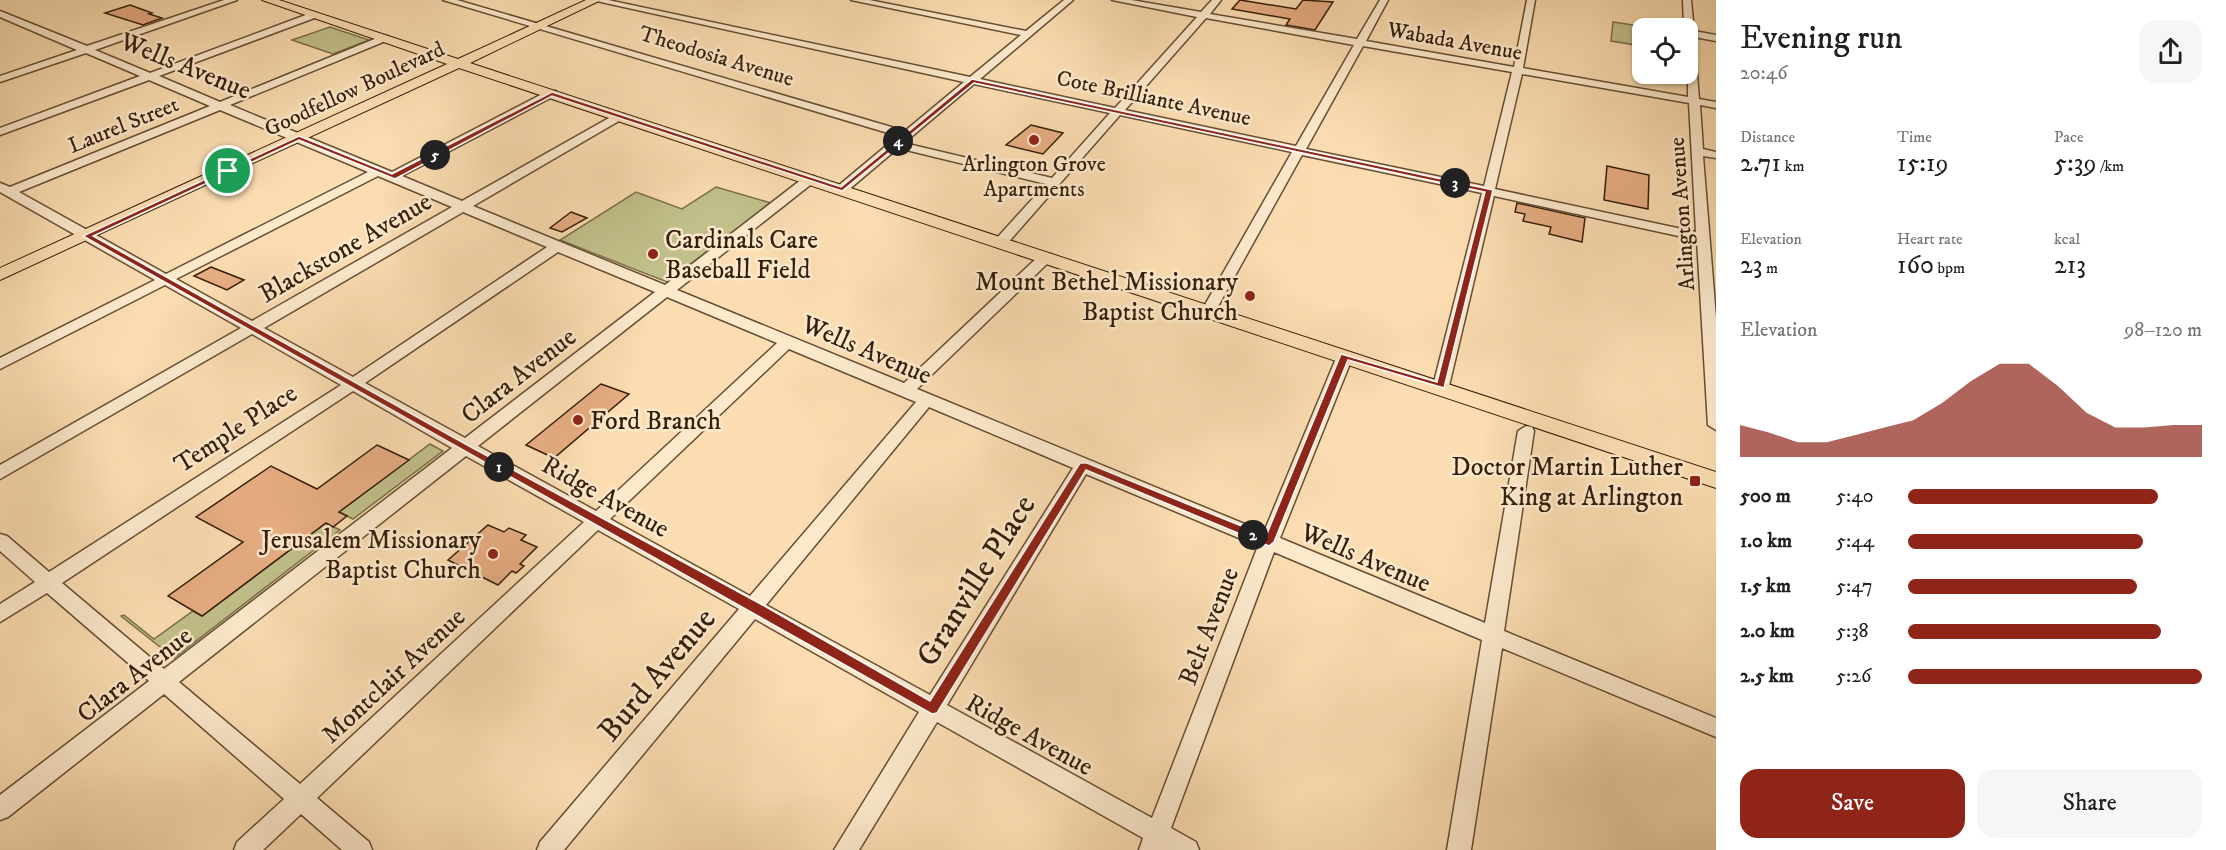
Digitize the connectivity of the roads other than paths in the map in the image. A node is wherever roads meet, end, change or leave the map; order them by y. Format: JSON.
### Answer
{"nodes":[{"id":1,"x":233,"y":0,"type":"edge"},
{"id":2,"x":268,"y":0,"type":"edge"},
{"id":3,"x":447,"y":0,"type":"edge"},
{"id":4,"x":596,"y":0,"type":"edge"},
{"id":5,"x":855,"y":0,"type":"edge"},
{"id":6,"x":1069,"y":0,"type":"edge"},
{"id":7,"x":1116,"y":0,"type":"edge"},
{"id":8,"x":1217,"y":0,"type":"edge"},
{"id":9,"x":1384,"y":0,"type":"edge"},
{"id":10,"x":1531,"y":0,"type":"edge"},
{"id":11,"x":1688,"y":0,"type":"edge"},
{"id":12,"x":0,"y":14,"type":"edge"},
{"id":13,"x":314,"y":15,"type":"junction"},
{"id":14,"x":1203,"y":15,"type":"junction"},
{"id":15,"x":1689,"y":18,"type":"edge"},
{"id":16,"x":22,"y":22,"type":"junction"},
{"id":17,"x":540,"y":26,"type":"junction"},
{"id":18,"x":0,"y":28,"type":"edge"},
{"id":19,"x":1028,"y":34,"type":"junction"},
{"id":20,"x":1698,"y":35,"type":"edge"},
{"id":21,"x":385,"y":38,"type":"junction"},
{"id":22,"x":1716,"y":38,"type":"edge"},
{"id":23,"x":1360,"y":43,"type":"junction"},
{"id":24,"x":86,"y":50,"type":"junction"},
{"id":25,"x":462,"y":63,"type":"junction"},
{"id":26,"x":1518,"y":70,"type":"junction"},
{"id":27,"x":150,"y":76,"type":"junction"},
{"id":28,"x":0,"y":79,"type":"edge"},
{"id":29,"x":972,"y":81,"type":"junction"},
{"id":30,"x":1694,"y":84,"type":"edge"},
{"id":31,"x":552,"y":93,"type":"junction"},
{"id":32,"x":1695,"y":101,"type":"junction"},
{"id":33,"x":222,"y":105,"type":"junction"},
{"id":34,"x":1716,"y":105,"type":"edge"},
{"id":35,"x":1117,"y":111,"type":"junction"},
{"id":36,"x":620,"y":116,"type":"junction"},
{"id":37,"x":0,"y":132,"type":"edge"},
{"id":38,"x":906,"y":135,"type":"junction"},
{"id":39,"x":299,"y":138,"type":"junction"},
{"id":40,"x":895,"y":144,"type":"junction"},
{"id":41,"x":1300,"y":150,"type":"junction"},
{"id":42,"x":1698,"y":152,"type":"junction"},
{"id":43,"x":1716,"y":155,"type":"edge"},
{"id":44,"x":385,"y":174,"type":"junction"},
{"id":45,"x":810,"y":179,"type":"junction"},
{"id":46,"x":1054,"y":182,"type":"junction"},
{"id":47,"x":4,"y":189,"type":"edge"},
{"id":48,"x":842,"y":189,"type":"junction"},
{"id":49,"x":1489,"y":190,"type":"junction"},
{"id":50,"x":462,"y":207,"type":"junction"},
{"id":51,"x":1700,"y":208,"type":"junction"},
{"id":52,"x":1716,"y":212,"type":"edge"},
{"id":53,"x":87,"y":236,"type":"junction"},
{"id":54,"x":1703,"y":237,"type":"junction"},
{"id":55,"x":1001,"y":242,"type":"junction"},
{"id":56,"x":558,"y":246,"type":"junction"},
{"id":57,"x":1046,"y":257,"type":"junction"},
{"id":58,"x":0,"y":274,"type":"edge"},
{"id":59,"x":165,"y":280,"type":"junction"},
{"id":60,"x":1711,"y":282,"type":"edge"},
{"id":61,"x":666,"y":291,"type":"junction"},
{"id":62,"x":1209,"y":310,"type":"junction"},
{"id":63,"x":252,"y":328,"type":"junction"},
{"id":64,"x":788,"y":342,"type":"junction"},
{"id":65,"x":1345,"y":356,"type":"junction"},
{"id":66,"x":0,"y":364,"type":"edge"},
{"id":67,"x":1714,"y":371,"type":"edge"},
{"id":68,"x":353,"y":384,"type":"junction"},
{"id":69,"x":1441,"y":386,"type":"junction"},
{"id":70,"x":905,"y":391,"type":"junction"},
{"id":71,"x":926,"y":400,"type":"junction"},
{"id":72,"x":1716,"y":425,"type":"edge"},
{"id":73,"x":1526,"y":432,"type":"dead end"},
{"id":74,"x":466,"y":449,"type":"junction"},
{"id":75,"x":1083,"y":465,"type":"junction"},
{"id":76,"x":0,"y":472,"type":"edge"},
{"id":77,"x":1716,"y":480,"type":"edge"},
{"id":78,"x":598,"y":521,"type":"junction"},
{"id":79,"x":0,"y":541,"type":"edge"},
{"id":80,"x":1269,"y":542,"type":"junction"},
{"id":81,"x":46,"y":584,"type":"junction"},
{"id":82,"x":754,"y":606,"type":"junction"},
{"id":83,"x":0,"y":614,"type":"edge"},
{"id":84,"x":1494,"y":637,"type":"junction"},
{"id":85,"x":165,"y":682,"type":"junction"},
{"id":86,"x":932,"y":709,"type":"junction"},
{"id":87,"x":1716,"y":728,"type":"edge"},
{"id":88,"x":300,"y":799,"type":"junction"},
{"id":89,"x":0,"y":809,"type":"edge"},
{"id":90,"x":1154,"y":841,"type":"edge"},
{"id":91,"x":246,"y":850,"type":"edge"},
{"id":92,"x":360,"y":850,"type":"edge"},
{"id":93,"x":549,"y":850,"type":"edge"},
{"id":94,"x":846,"y":850,"type":"edge"},
{"id":95,"x":1187,"y":850,"type":"edge"},
{"id":96,"x":1459,"y":850,"type":"edge"}],
"edges":[{"from":1,"to":24,"type":"street"},
{"from":2,"to":13,"type":"main road"},
{"from":3,"to":17,"type":"street","name":"Theodosia Avenue"},
{"from":4,"to":17,"type":"main road","name":"Goodfellow Boulevard"},
{"from":4,"to":29,"type":"street","name":"Cote Brilliante Avenue"},
{"from":5,"to":19,"type":"street"},
{"from":6,"to":19,"type":"street"},
{"from":7,"to":14,"type":"street","name":"Wabada Avenue"},
{"from":8,"to":14,"type":"street"},
{"from":9,"to":23,"type":"street"},
{"from":10,"to":26,"type":"street"},
{"from":11,"to":15,"type":"street","name":"Arlington Avenue"},
{"from":12,"to":16,"type":"street","name":"Wells Avenue"},
{"from":13,"to":21,"type":"main road"},
{"from":13,"to":27,"type":"street"},
{"from":14,"to":23,"type":"street","name":"Wabada Avenue"},
{"from":14,"to":35,"type":"street"},
{"from":16,"to":18,"type":"street"},
{"from":16,"to":24,"type":"street","name":"Wells Avenue"},
{"from":17,"to":25,"type":"main road","name":"Goodfellow Boulevard"},
{"from":17,"to":38,"type":"street","name":"Theodosia Avenue"},
{"from":19,"to":29,"type":"street"},
{"from":20,"to":22,"type":"street"},
{"from":21,"to":25,"type":"main road"},
{"from":21,"to":33,"type":"street","name":"Laurel Street"},
{"from":23,"to":26,"type":"street","name":"Wabada Avenue"},
{"from":23,"to":41,"type":"street"},
{"from":24,"to":27,"type":"street","name":"Wells Avenue"},
{"from":24,"to":28,"type":"street"},
{"from":25,"to":31,"type":"main road"},
{"from":25,"to":39,"type":"main road","name":"Goodfellow Boulevard"},
{"from":26,"to":32,"type":"street","name":"Wabada Avenue"},
{"from":26,"to":49,"type":"street"},
{"from":27,"to":33,"type":"street","name":"Wells Avenue"},
{"from":27,"to":37,"type":"street"},
{"from":29,"to":35,"type":"street","name":"Cote Brilliante Avenue"},
{"from":29,"to":38,"type":"street"},
{"from":30,"to":32,"type":"street","name":"Arlington Avenue"},
{"from":31,"to":36,"type":"main road"},
{"from":31,"to":44,"type":"street"},
{"from":32,"to":34,"type":"street","name":"Wabada Avenue"},
{"from":32,"to":42,"type":"street","name":"Arlington Avenue"},
{"from":33,"to":39,"type":"street","name":"Wells Avenue"},
{"from":33,"to":47,"type":"street","name":"Laurel Street"},
{"from":35,"to":41,"type":"street","name":"Cote Brilliante Avenue"},
{"from":35,"to":46,"type":"street"},
{"from":36,"to":45,"type":"main road"},
{"from":36,"to":50,"type":"street","name":"Blackstone Avenue"},
{"from":38,"to":40,"type":"street"},
{"from":39,"to":44,"type":"street","name":"Wells Avenue"},
{"from":39,"to":53,"type":"main road","name":"Goodfellow Boulevard"},
{"from":40,"to":46,"type":"street"},
{"from":40,"to":48,"type":"street"},
{"from":41,"to":49,"type":"street","name":"Cote Brilliante Avenue"},
{"from":41,"to":62,"type":"street"},
{"from":42,"to":43,"type":"street"},
{"from":42,"to":51,"type":"street","name":"Arlington Avenue"},
{"from":44,"to":50,"type":"street","name":"Wells Avenue"},
{"from":44,"to":59,"type":"street"},
{"from":45,"to":48,"type":"main road"},
{"from":45,"to":61,"type":"street","name":"Clara Avenue"},
{"from":46,"to":55,"type":"street"},
{"from":47,"to":53,"type":"street","name":"Ridge Avenue"},
{"from":48,"to":55,"type":"main road"},
{"from":49,"to":54,"type":"street","name":"Cote Brilliante Avenue"},
{"from":49,"to":69,"type":"street"},
{"from":50,"to":56,"type":"street","name":"Wells Avenue"},
{"from":50,"to":63,"type":"street","name":"Blackstone Avenue"},
{"from":51,"to":52,"type":"street"},
{"from":51,"to":54,"type":"street","name":"Arlington Avenue"},
{"from":53,"to":58,"type":"main road","name":"Goodfellow Boulevard"},
{"from":53,"to":59,"type":"street","name":"Ridge Avenue"},
{"from":54,"to":60,"type":"street","name":"Arlington Avenue"},
{"from":55,"to":57,"type":"main road"},
{"from":56,"to":61,"type":"street","name":"Wells Avenue"},
{"from":56,"to":68,"type":"street","name":"Temple Place"},
{"from":57,"to":62,"type":"main road"},
{"from":57,"to":70,"type":"street"},
{"from":59,"to":63,"type":"street","name":"Ridge Avenue"},
{"from":59,"to":66,"type":"street"},
{"from":60,"to":67,"type":"street","name":"Arlington Avenue"},
{"from":61,"to":64,"type":"street","name":"Wells Avenue"},
{"from":61,"to":74,"type":"street","name":"Clara Avenue"},
{"from":62,"to":65,"type":"main road"},
{"from":63,"to":68,"type":"street","name":"Ridge Avenue"},
{"from":63,"to":76,"type":"street","name":"Blackstone Avenue"},
{"from":64,"to":70,"type":"street","name":"Wells Avenue"},
{"from":64,"to":78,"type":"street","name":"Montclair Avenue"},
{"from":65,"to":69,"type":"main road"},
{"from":65,"to":80,"type":"street","name":"Belt Avenue"},
{"from":67,"to":72,"type":"street","name":"Arlington Avenue"},
{"from":68,"to":74,"type":"street","name":"Ridge Avenue"},
{"from":68,"to":81,"type":"street","name":"Temple Place"},
{"from":69,"to":77,"type":"main road"},
{"from":70,"to":71,"type":"street","name":"Wells Avenue"},
{"from":71,"to":75,"type":"street","name":"Wells Avenue"},
{"from":71,"to":82,"type":"street","name":"Burd Avenue"},
{"from":73,"to":84,"type":"street"},
{"from":74,"to":78,"type":"street","name":"Ridge Avenue"},
{"from":74,"to":85,"type":"street","name":"Clara Avenue"},
{"from":75,"to":80,"type":"street","name":"Wells Avenue"},
{"from":75,"to":86,"type":"street","name":"Granville Place"},
{"from":78,"to":82,"type":"street","name":"Ridge Avenue"},
{"from":78,"to":88,"type":"street","name":"Montclair Avenue"},
{"from":79,"to":81,"type":"street"},
{"from":80,"to":84,"type":"street","name":"Wells Avenue"},
{"from":80,"to":90,"type":"street","name":"Belt Avenue"},
{"from":81,"to":83,"type":"street","name":"Temple Place"},
{"from":81,"to":85,"type":"street"},
{"from":82,"to":86,"type":"street","name":"Ridge Avenue"},
{"from":82,"to":93,"type":"street","name":"Burd Avenue"},
{"from":84,"to":87,"type":"street","name":"Wells Avenue"},
{"from":84,"to":96,"type":"street"},
{"from":85,"to":88,"type":"street"},
{"from":85,"to":89,"type":"street","name":"Clara Avenue"},
{"from":86,"to":90,"type":"street","name":"Ridge Avenue"},
{"from":86,"to":94,"type":"street","name":"Granville Place"},
{"from":88,"to":91,"type":"street","name":"Montclair Avenue"},
{"from":88,"to":92,"type":"street"},
{"from":90,"to":95,"type":"street","name":"Ridge Avenue"}]}
